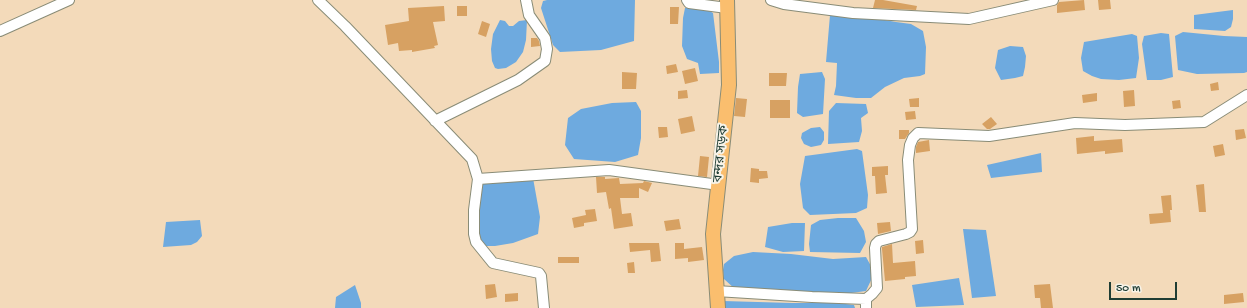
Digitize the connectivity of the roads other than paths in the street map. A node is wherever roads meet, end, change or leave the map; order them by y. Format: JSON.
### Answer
{"nodes":[{"id":1,"x":69,"y":0,"type":"edge"},
{"id":2,"x":318,"y":0,"type":"edge"},
{"id":3,"x":526,"y":0,"type":"edge"},
{"id":4,"x":686,"y":0,"type":"edge"},
{"id":5,"x":771,"y":0,"type":"edge"},
{"id":6,"x":1053,"y":0,"type":"edge"},
{"id":7,"x":727,"y":4,"type":"edge"},
{"id":8,"x":0,"y":31,"type":"edge"},
{"id":9,"x":1247,"y":95,"type":"edge"},
{"id":10,"x":435,"y":121,"type":"junction"},
{"id":11,"x":478,"y":179,"type":"junction"},
{"id":12,"x":719,"y":185,"type":"junction"},
{"id":13,"x":716,"y":291,"type":"junction"},
{"id":14,"x":866,"y":303,"type":"edge"},
{"id":15,"x":544,"y":308,"type":"edge"},
{"id":16,"x":718,"y":308,"type":"edge"}],
"edges":[{"from":1,"to":8,"type":"street"},
{"from":2,"to":10,"type":"street"},
{"from":3,"to":10,"type":"street"},
{"from":4,"to":7,"type":"street"},
{"from":5,"to":6,"type":"street"},
{"from":7,"to":12,"type":"highway","name":"বন্দর সড়ক"},
{"from":9,"to":14,"type":"street"},
{"from":10,"to":11,"type":"street"},
{"from":11,"to":12,"type":"street"},
{"from":11,"to":15,"type":"street"},
{"from":12,"to":13,"type":"highway","name":"বন্দর সড়ক"},
{"from":13,"to":14,"type":"street"},
{"from":13,"to":16,"type":"highway","name":"বন্দর সড়ক"}]}
